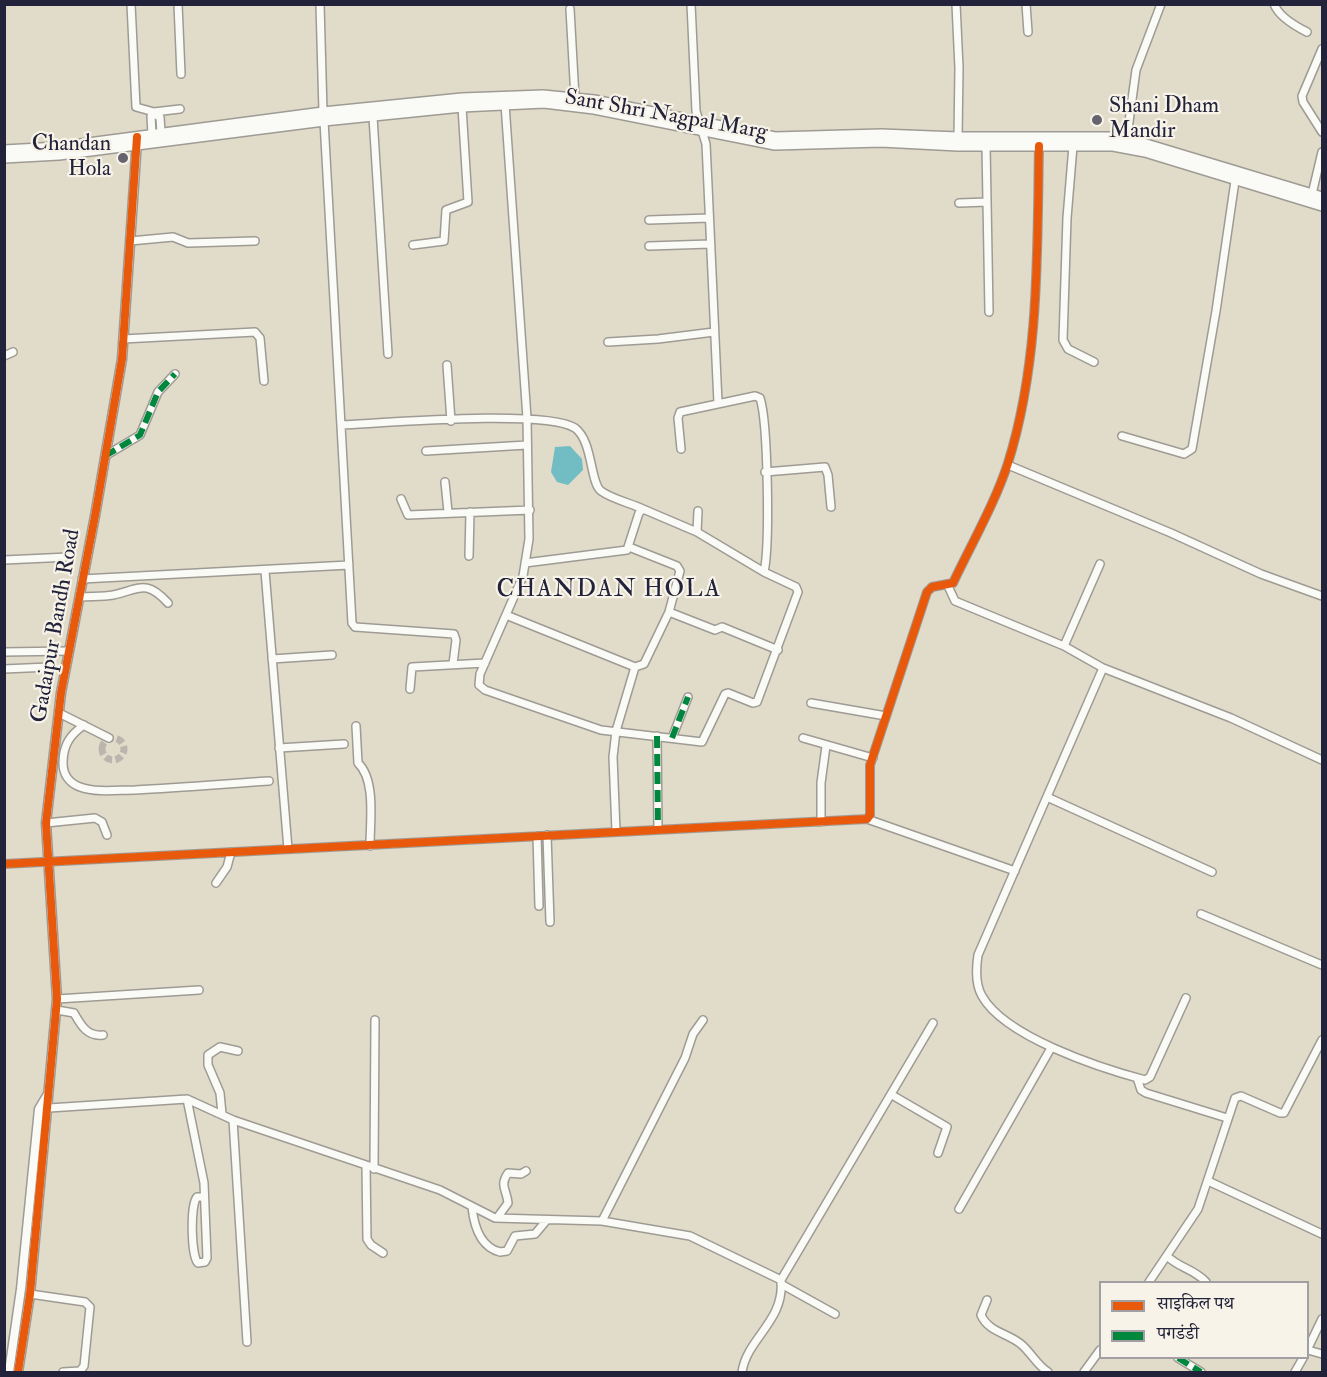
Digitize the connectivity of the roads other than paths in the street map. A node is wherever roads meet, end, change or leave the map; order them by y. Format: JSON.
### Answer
{"nodes":[{"id":1,"x":131,"y":4,"type":"edge"},
{"id":2,"x":178,"y":4,"type":"edge"},
{"id":3,"x":320,"y":4,"type":"edge"},
{"id":4,"x":692,"y":4,"type":"edge"},
{"id":5,"x":956,"y":4,"type":"edge"},
{"id":6,"x":1026,"y":4,"type":"edge"},
{"id":7,"x":1161,"y":4,"type":"edge"},
{"id":8,"x":1274,"y":4,"type":"edge"},
{"id":9,"x":570,"y":9,"type":"dead end"},
{"id":10,"x":1028,"y":32,"type":"dead end"},
{"id":11,"x":1307,"y":32,"type":"dead end"},
{"id":12,"x":1323,"y":49,"type":"edge"},
{"id":13,"x":181,"y":74,"type":"dead end"},
{"id":14,"x":575,"y":98,"type":"junction"},
{"id":15,"x":505,"y":104,"type":"junction"},
{"id":16,"x":462,"y":107,"type":"junction"},
{"id":17,"x":180,"y":109,"type":"dead end"},
{"id":18,"x":154,"y":113,"type":"junction"},
{"id":19,"x":323,"y":116,"type":"junction"},
{"id":20,"x":373,"y":117,"type":"junction"},
{"id":21,"x":698,"y":122,"type":"junction"},
{"id":22,"x":702,"y":132,"type":"junction"},
{"id":23,"x":1323,"y":132,"type":"edge"},
{"id":24,"x":156,"y":134,"type":"junction"},
{"id":25,"x":958,"y":137,"type":"junction"},
{"id":26,"x":137,"y":141,"type":"junction"},
{"id":27,"x":1126,"y":143,"type":"junction"},
{"id":28,"x":986,"y":146,"type":"junction"},
{"id":29,"x":1039,"y":146,"type":"junction"},
{"id":30,"x":1073,"y":146,"type":"junction"},
{"id":31,"x":4,"y":150,"type":"edge"},
{"id":32,"x":1323,"y":152,"type":"edge"},
{"id":33,"x":4,"y":158,"type":"edge"},
{"id":34,"x":1235,"y":181,"type":"junction"},
{"id":35,"x":1312,"y":195,"type":"junction"},
{"id":36,"x":1323,"y":197,"type":"edge"},
{"id":37,"x":959,"y":202,"type":"dead end"},
{"id":38,"x":987,"y":202,"type":"junction"},
{"id":39,"x":1323,"y":206,"type":"edge"},
{"id":40,"x":709,"y":218,"type":"junction"},
{"id":41,"x":649,"y":220,"type":"dead end"},
{"id":42,"x":130,"y":241,"type":"junction"},
{"id":43,"x":255,"y":241,"type":"dead end"},
{"id":44,"x":710,"y":244,"type":"junction"},
{"id":45,"x":414,"y":245,"type":"dead end"},
{"id":46,"x":648,"y":246,"type":"dead end"},
{"id":47,"x":989,"y":312,"type":"dead end"},
{"id":48,"x":714,"y":332,"type":"junction"},
{"id":49,"x":123,"y":339,"type":"junction"},
{"id":50,"x":608,"y":342,"type":"dead end"},
{"id":51,"x":13,"y":352,"type":"dead end"},
{"id":52,"x":388,"y":354,"type":"dead end"},
{"id":53,"x":4,"y":356,"type":"edge"},
{"id":54,"x":1094,"y":362,"type":"dead end"},
{"id":55,"x":447,"y":365,"type":"dead end"},
{"id":56,"x":175,"y":374,"type":"dead end"},
{"id":57,"x":264,"y":381,"type":"dead end"},
{"id":58,"x":718,"y":403,"type":"junction"},
{"id":59,"x":526,"y":418,"type":"junction"},
{"id":60,"x":451,"y":421,"type":"junction"},
{"id":61,"x":342,"y":425,"type":"junction"},
{"id":62,"x":1122,"y":436,"type":"dead end"},
{"id":63,"x":527,"y":445,"type":"junction"},
{"id":64,"x":681,"y":449,"type":"dead end"},
{"id":65,"x":426,"y":451,"type":"dead end"},
{"id":66,"x":105,"y":456,"type":"junction"},
{"id":67,"x":1008,"y":465,"type":"junction"},
{"id":68,"x":765,"y":472,"type":"junction"},
{"id":69,"x":445,"y":482,"type":"dead end"},
{"id":70,"x":401,"y":499,"type":"dead end"},
{"id":71,"x":831,"y":507,"type":"dead end"},
{"id":72,"x":643,"y":509,"type":"junction"},
{"id":73,"x":530,"y":510,"type":"junction"},
{"id":74,"x":698,"y":511,"type":"dead end"},
{"id":75,"x":447,"y":512,"type":"junction"},
{"id":76,"x":470,"y":512,"type":"junction"},
{"id":77,"x":697,"y":532,"type":"junction"},
{"id":78,"x":629,"y":547,"type":"junction"},
{"id":79,"x":469,"y":556,"type":"dead end"},
{"id":80,"x":69,"y":557,"type":"dead end"},
{"id":81,"x":4,"y":560,"type":"edge"},
{"id":82,"x":525,"y":563,"type":"junction"},
{"id":83,"x":1100,"y":564,"type":"dead end"},
{"id":84,"x":349,"y":565,"type":"junction"},
{"id":85,"x":264,"y":571,"type":"junction"},
{"id":86,"x":764,"y":572,"type":"junction"},
{"id":87,"x":82,"y":579,"type":"junction"},
{"id":88,"x":948,"y":586,"type":"junction"},
{"id":89,"x":1323,"y":596,"type":"edge"},
{"id":90,"x":80,"y":597,"type":"junction"},
{"id":91,"x":168,"y":603,"type":"dead end"},
{"id":92,"x":669,"y":612,"type":"junction"},
{"id":93,"x":506,"y":615,"type":"junction"},
{"id":94,"x":1064,"y":646,"type":"junction"},
{"id":95,"x":777,"y":650,"type":"junction"},
{"id":96,"x":69,"y":651,"type":"junction"},
{"id":97,"x":4,"y":652,"type":"edge"},
{"id":98,"x":332,"y":655,"type":"dead end"},
{"id":99,"x":272,"y":659,"type":"junction"},
{"id":100,"x":485,"y":663,"type":"junction"},
{"id":101,"x":453,"y":664,"type":"junction"},
{"id":102,"x":49,"y":667,"type":"dead end"},
{"id":103,"x":634,"y":668,"type":"junction"},
{"id":104,"x":1102,"y":668,"type":"junction"},
{"id":105,"x":4,"y":669,"type":"edge"},
{"id":106,"x":410,"y":689,"type":"dead end"},
{"id":107,"x":688,"y":696,"type":"dead end"},
{"id":108,"x":811,"y":703,"type":"dead end"},
{"id":109,"x":59,"y":713,"type":"junction"},
{"id":110,"x":886,"y":716,"type":"junction"},
{"id":111,"x":84,"y":724,"type":"junction"},
{"id":112,"x":356,"y":726,"type":"dead end"},
{"id":113,"x":616,"y":731,"type":"junction"},
{"id":114,"x":657,"y":736,"type":"junction"},
{"id":115,"x":109,"y":738,"type":"dead end"},
{"id":116,"x":672,"y":738,"type":"junction"},
{"id":117,"x":803,"y":738,"type":"dead end"},
{"id":118,"x":344,"y":744,"type":"dead end"},
{"id":119,"x":826,"y":746,"type":"junction"},
{"id":120,"x":279,"y":748,"type":"junction"},
{"id":121,"x":873,"y":758,"type":"junction"},
{"id":122,"x":1323,"y":760,"type":"edge"},
{"id":123,"x":269,"y":781,"type":"dead end"},
{"id":124,"x":1047,"y":797,"type":"junction"},
{"id":125,"x":867,"y":819,"type":"junction"},
{"id":126,"x":821,"y":822,"type":"junction"},
{"id":127,"x":46,"y":823,"type":"junction"},
{"id":128,"x":658,"y":830,"type":"junction"},
{"id":129,"x":616,"y":831,"type":"junction"},
{"id":130,"x":107,"y":835,"type":"dead end"},
{"id":131,"x":547,"y":835,"type":"junction"},
{"id":132,"x":537,"y":836,"type":"junction"},
{"id":133,"x":370,"y":846,"type":"junction"},
{"id":134,"x":288,"y":849,"type":"junction"},
{"id":135,"x":231,"y":852,"type":"junction"},
{"id":136,"x":49,"y":862,"type":"junction"},
{"id":137,"x":4,"y":864,"type":"edge"},
{"id":138,"x":1015,"y":871,"type":"junction"},
{"id":139,"x":1212,"y":872,"type":"dead end"},
{"id":140,"x":216,"y":883,"type":"dead end"},
{"id":141,"x":539,"y":906,"type":"dead end"},
{"id":142,"x":1201,"y":914,"type":"dead end"},
{"id":143,"x":550,"y":922,"type":"dead end"},
{"id":144,"x":1323,"y":965,"type":"edge"},
{"id":145,"x":199,"y":990,"type":"dead end"},
{"id":146,"x":1186,"y":998,"type":"dead end"},
{"id":147,"x":57,"y":999,"type":"junction"},
{"id":148,"x":57,"y":1010,"type":"junction"},
{"id":149,"x":375,"y":1020,"type":"dead end"},
{"id":150,"x":703,"y":1020,"type":"dead end"},
{"id":151,"x":933,"y":1023,"type":"dead end"},
{"id":152,"x":103,"y":1035,"type":"dead end"},
{"id":153,"x":1323,"y":1040,"type":"edge"},
{"id":154,"x":1051,"y":1048,"type":"junction"},
{"id":155,"x":238,"y":1051,"type":"dead end"},
{"id":156,"x":1137,"y":1078,"type":"junction"},
{"id":157,"x":48,"y":1094,"type":"junction"},
{"id":158,"x":892,"y":1095,"type":"junction"},
{"id":159,"x":187,"y":1099,"type":"junction"},
{"id":160,"x":49,"y":1108,"type":"junction"},
{"id":161,"x":222,"y":1114,"type":"junction"},
{"id":162,"x":1227,"y":1118,"type":"junction"},
{"id":163,"x":233,"y":1120,"type":"junction"},
{"id":164,"x":938,"y":1153,"type":"dead end"},
{"id":165,"x":370,"y":1167,"type":"junction"},
{"id":166,"x":526,"y":1171,"type":"dead end"},
{"id":167,"x":1208,"y":1181,"type":"junction"},
{"id":168,"x":204,"y":1197,"type":"junction"},
{"id":169,"x":472,"y":1208,"type":"junction"},
{"id":170,"x":959,"y":1209,"type":"dead end"},
{"id":171,"x":497,"y":1218,"type":"junction"},
{"id":172,"x":546,"y":1221,"type":"junction"},
{"id":173,"x":602,"y":1221,"type":"junction"},
{"id":174,"x":1323,"y":1234,"type":"edge"},
{"id":175,"x":383,"y":1253,"type":"dead end"},
{"id":176,"x":1167,"y":1256,"type":"junction"},
{"id":177,"x":1150,"y":1281,"type":"edge"},
{"id":178,"x":1205,"y":1281,"type":"edge"},
{"id":179,"x":781,"y":1282,"type":"junction"},
{"id":180,"x":30,"y":1294,"type":"junction"},
{"id":181,"x":987,"y":1300,"type":"dead end"},
{"id":182,"x":834,"y":1314,"type":"dead end"},
{"id":183,"x":1323,"y":1319,"type":"edge"},
{"id":184,"x":247,"y":1342,"type":"dead end"},
{"id":185,"x":1309,"y":1347,"type":"edge"},
{"id":186,"x":9,"y":1349,"type":"edge"},
{"id":187,"x":1099,"y":1353,"type":"edge"},
{"id":188,"x":1180,"y":1359,"type":"edge"},
{"id":189,"x":9,"y":1372,"type":"edge"},
{"id":190,"x":18,"y":1372,"type":"edge"},
{"id":191,"x":63,"y":1372,"type":"edge"},
{"id":192,"x":742,"y":1372,"type":"edge"},
{"id":193,"x":1048,"y":1372,"type":"edge"},
{"id":194,"x":1084,"y":1372,"type":"edge"},
{"id":195,"x":1201,"y":1372,"type":"edge"}],
"edges":[{"from":1,"to":18,"type":"street"},
{"from":2,"to":13,"type":"street"},
{"from":3,"to":19,"type":"street"},
{"from":4,"to":21,"type":"street"},
{"from":5,"to":25,"type":"street"},
{"from":6,"to":10,"type":"street"},
{"from":7,"to":27,"type":"street"},
{"from":8,"to":11,"type":"street"},
{"from":9,"to":14,"type":"street"},
{"from":12,"to":23,"type":"street"},
{"from":14,"to":19,"type":"main road","name":"Sant Shri Nagpal Marg"},
{"from":14,"to":21,"type":"main road","name":"Sant Shri Nagpal Marg"},
{"from":15,"to":16,"type":"main road","name":"Sant Shri Nagpal Marg"},
{"from":15,"to":22,"type":"main road","name":"Sant Shri Nagpal Marg"},
{"from":15,"to":59,"type":"street"},
{"from":16,"to":20,"type":"main road","name":"Sant Shri Nagpal Marg"},
{"from":16,"to":45,"type":"street"},
{"from":17,"to":18,"type":"street"},
{"from":18,"to":24,"type":"street"},
{"from":19,"to":20,"type":"main road","name":"Sant Shri Nagpal Marg"},
{"from":19,"to":24,"type":"main road","name":"Sant Shri Nagpal Marg"},
{"from":19,"to":26,"type":"main road","name":"Sant Shri Nagpal Marg"},
{"from":19,"to":61,"type":"street"},
{"from":20,"to":52,"type":"street"},
{"from":21,"to":22,"type":"street"},
{"from":21,"to":25,"type":"main road","name":"Sant Shri Nagpal Marg"},
{"from":22,"to":28,"type":"main road","name":"Sant Shri Nagpal Marg"},
{"from":22,"to":40,"type":"street"},
{"from":24,"to":26,"type":"main road","name":"Sant Shri Nagpal Marg"},
{"from":25,"to":27,"type":"main road","name":"Sant Shri Nagpal Marg"},
{"from":26,"to":31,"type":"main road","name":"Sant Shri Nagpal Marg"},
{"from":26,"to":33,"type":"main road","name":"Sant Shri Nagpal Marg"},
{"from":26,"to":42,"type":"street","name":"Gadaipur Bandh Road"},
{"from":27,"to":30,"type":"main road","name":"Sant Shri Nagpal Marg"},
{"from":27,"to":34,"type":"main road","name":"Sant Shri Nagpal Marg"},
{"from":27,"to":35,"type":"main road","name":"Sant Shri Nagpal Marg"},
{"from":28,"to":29,"type":"main road","name":"Sant Shri Nagpal Marg"},
{"from":28,"to":38,"type":"street"},
{"from":29,"to":30,"type":"main road","name":"Sant Shri Nagpal Marg"},
{"from":29,"to":67,"type":"street"},
{"from":30,"to":54,"type":"street"},
{"from":32,"to":35,"type":"street"},
{"from":34,"to":39,"type":"main road","name":"Sant Shri Nagpal Marg"},
{"from":34,"to":62,"type":"street"},
{"from":35,"to":36,"type":"main road","name":"Sant Shri Nagpal Marg"},
{"from":37,"to":38,"type":"street"},
{"from":38,"to":47,"type":"street"},
{"from":40,"to":41,"type":"street"},
{"from":40,"to":44,"type":"street"},
{"from":42,"to":43,"type":"street"},
{"from":42,"to":49,"type":"street","name":"Gadaipur Bandh Road"},
{"from":44,"to":46,"type":"street"},
{"from":44,"to":48,"type":"street"},
{"from":48,"to":50,"type":"street"},
{"from":48,"to":58,"type":"street"},
{"from":49,"to":57,"type":"street"},
{"from":49,"to":66,"type":"street","name":"Gadaipur Bandh Road"},
{"from":51,"to":53,"type":"street"},
{"from":55,"to":60,"type":"street"},
{"from":56,"to":66,"type":"street"},
{"from":58,"to":64,"type":"street"},
{"from":58,"to":68,"type":"street"},
{"from":59,"to":60,"type":"street"},
{"from":59,"to":63,"type":"street"},
{"from":59,"to":72,"type":"street"},
{"from":60,"to":61,"type":"street"},
{"from":61,"to":84,"type":"street"},
{"from":63,"to":65,"type":"street"},
{"from":63,"to":73,"type":"street"},
{"from":66,"to":87,"type":"street","name":"Gadaipur Bandh Road"},
{"from":67,"to":88,"type":"street"},
{"from":67,"to":89,"type":"street"},
{"from":68,"to":71,"type":"street"},
{"from":68,"to":86,"type":"street"},
{"from":69,"to":75,"type":"street"},
{"from":70,"to":75,"type":"street"},
{"from":72,"to":77,"type":"street"},
{"from":72,"to":78,"type":"street"},
{"from":73,"to":76,"type":"street"},
{"from":73,"to":82,"type":"street"},
{"from":74,"to":77,"type":"street"},
{"from":75,"to":76,"type":"street"},
{"from":76,"to":79,"type":"street"},
{"from":77,"to":86,"type":"street"},
{"from":78,"to":82,"type":"street"},
{"from":78,"to":92,"type":"street"},
{"from":80,"to":81,"type":"street"},
{"from":82,"to":93,"type":"street"},
{"from":83,"to":94,"type":"street"},
{"from":84,"to":85,"type":"street"},
{"from":84,"to":101,"type":"street"},
{"from":85,"to":87,"type":"street"},
{"from":85,"to":99,"type":"street"},
{"from":86,"to":95,"type":"street"},
{"from":87,"to":90,"type":"street","name":"Gadaipur Bandh Road"},
{"from":88,"to":94,"type":"street"},
{"from":88,"to":110,"type":"street"},
{"from":90,"to":91,"type":"street"},
{"from":90,"to":96,"type":"street","name":"Gadaipur Bandh Road"},
{"from":92,"to":95,"type":"street"},
{"from":92,"to":103,"type":"street"},
{"from":93,"to":100,"type":"street"},
{"from":93,"to":103,"type":"street"},
{"from":94,"to":104,"type":"street"},
{"from":95,"to":116,"type":"street"},
{"from":96,"to":97,"type":"street"},
{"from":96,"to":109,"type":"street","name":"Gadaipur Bandh Road"},
{"from":98,"to":99,"type":"street"},
{"from":99,"to":120,"type":"street"},
{"from":100,"to":101,"type":"street"},
{"from":100,"to":113,"type":"street"},
{"from":101,"to":106,"type":"street"},
{"from":102,"to":105,"type":"street"},
{"from":103,"to":113,"type":"street"},
{"from":104,"to":122,"type":"street"},
{"from":104,"to":124,"type":"street"},
{"from":107,"to":116,"type":"street"},
{"from":108,"to":110,"type":"street"},
{"from":109,"to":111,"type":"street"},
{"from":109,"to":127,"type":"street","name":"Gadaipur Bandh Road"},
{"from":110,"to":121,"type":"street"},
{"from":111,"to":115,"type":"street"},
{"from":111,"to":123,"type":"street"},
{"from":112,"to":133,"type":"street"},
{"from":113,"to":114,"type":"street"},
{"from":113,"to":129,"type":"street"},
{"from":114,"to":116,"type":"street"},
{"from":114,"to":128,"type":"street"},
{"from":117,"to":119,"type":"street"},
{"from":118,"to":120,"type":"street"},
{"from":119,"to":121,"type":"street"},
{"from":119,"to":126,"type":"street"},
{"from":120,"to":134,"type":"street"},
{"from":121,"to":125,"type":"street"},
{"from":124,"to":138,"type":"street"},
{"from":124,"to":139,"type":"street"},
{"from":125,"to":126,"type":"street"},
{"from":125,"to":138,"type":"street"},
{"from":126,"to":128,"type":"street"},
{"from":127,"to":130,"type":"street"},
{"from":127,"to":136,"type":"street","name":"Gadaipur Bandh Road"},
{"from":128,"to":129,"type":"street"},
{"from":129,"to":131,"type":"street"},
{"from":131,"to":132,"type":"street"},
{"from":131,"to":143,"type":"street"},
{"from":132,"to":133,"type":"street"},
{"from":132,"to":141,"type":"street"},
{"from":133,"to":134,"type":"street"},
{"from":134,"to":135,"type":"street"},
{"from":135,"to":136,"type":"street"},
{"from":135,"to":140,"type":"street"},
{"from":136,"to":137,"type":"street"},
{"from":136,"to":147,"type":"street","name":"Gadaipur Bandh Road"},
{"from":138,"to":154,"type":"street"},
{"from":142,"to":144,"type":"street"},
{"from":145,"to":147,"type":"street"},
{"from":146,"to":156,"type":"street"},
{"from":147,"to":148,"type":"street","name":"Gadaipur Bandh Road"},
{"from":148,"to":152,"type":"street"},
{"from":148,"to":157,"type":"street","name":"Gadaipur Bandh Road"},
{"from":149,"to":165,"type":"street"},
{"from":150,"to":173,"type":"street"},
{"from":151,"to":158,"type":"street"},
{"from":153,"to":162,"type":"street"},
{"from":154,"to":156,"type":"street"},
{"from":154,"to":170,"type":"street"},
{"from":155,"to":161,"type":"street"},
{"from":156,"to":162,"type":"street"},
{"from":157,"to":160,"type":"street","name":"Gadaipur Bandh Road"},
{"from":157,"to":186,"type":"street"},
{"from":158,"to":164,"type":"street"},
{"from":158,"to":179,"type":"street"},
{"from":159,"to":160,"type":"street"},
{"from":159,"to":161,"type":"street"},
{"from":159,"to":168,"type":"street"},
{"from":160,"to":180,"type":"street","name":"Gadaipur Bandh Road"},
{"from":161,"to":163,"type":"street"},
{"from":162,"to":167,"type":"street"},
{"from":163,"to":165,"type":"street"},
{"from":163,"to":184,"type":"street"},
{"from":165,"to":169,"type":"street"},
{"from":165,"to":175,"type":"street"},
{"from":166,"to":171,"type":"street"},
{"from":167,"to":174,"type":"street"},
{"from":167,"to":176,"type":"street"},
{"from":168,"to":168,"type":"street"},
{"from":169,"to":171,"type":"street"},
{"from":169,"to":172,"type":"street"},
{"from":171,"to":172,"type":"street"},
{"from":172,"to":173,"type":"street"},
{"from":173,"to":179,"type":"street"},
{"from":176,"to":177,"type":"street"},
{"from":176,"to":178,"type":"street"},
{"from":179,"to":182,"type":"street"},
{"from":179,"to":192,"type":"street"},
{"from":180,"to":190,"type":"street","name":"Gadaipur Bandh Road"},
{"from":180,"to":191,"type":"street"},
{"from":181,"to":193,"type":"street"},
{"from":183,"to":185,"type":"street"},
{"from":186,"to":189,"type":"street"},
{"from":187,"to":194,"type":"street"},
{"from":188,"to":195,"type":"street"}]}
